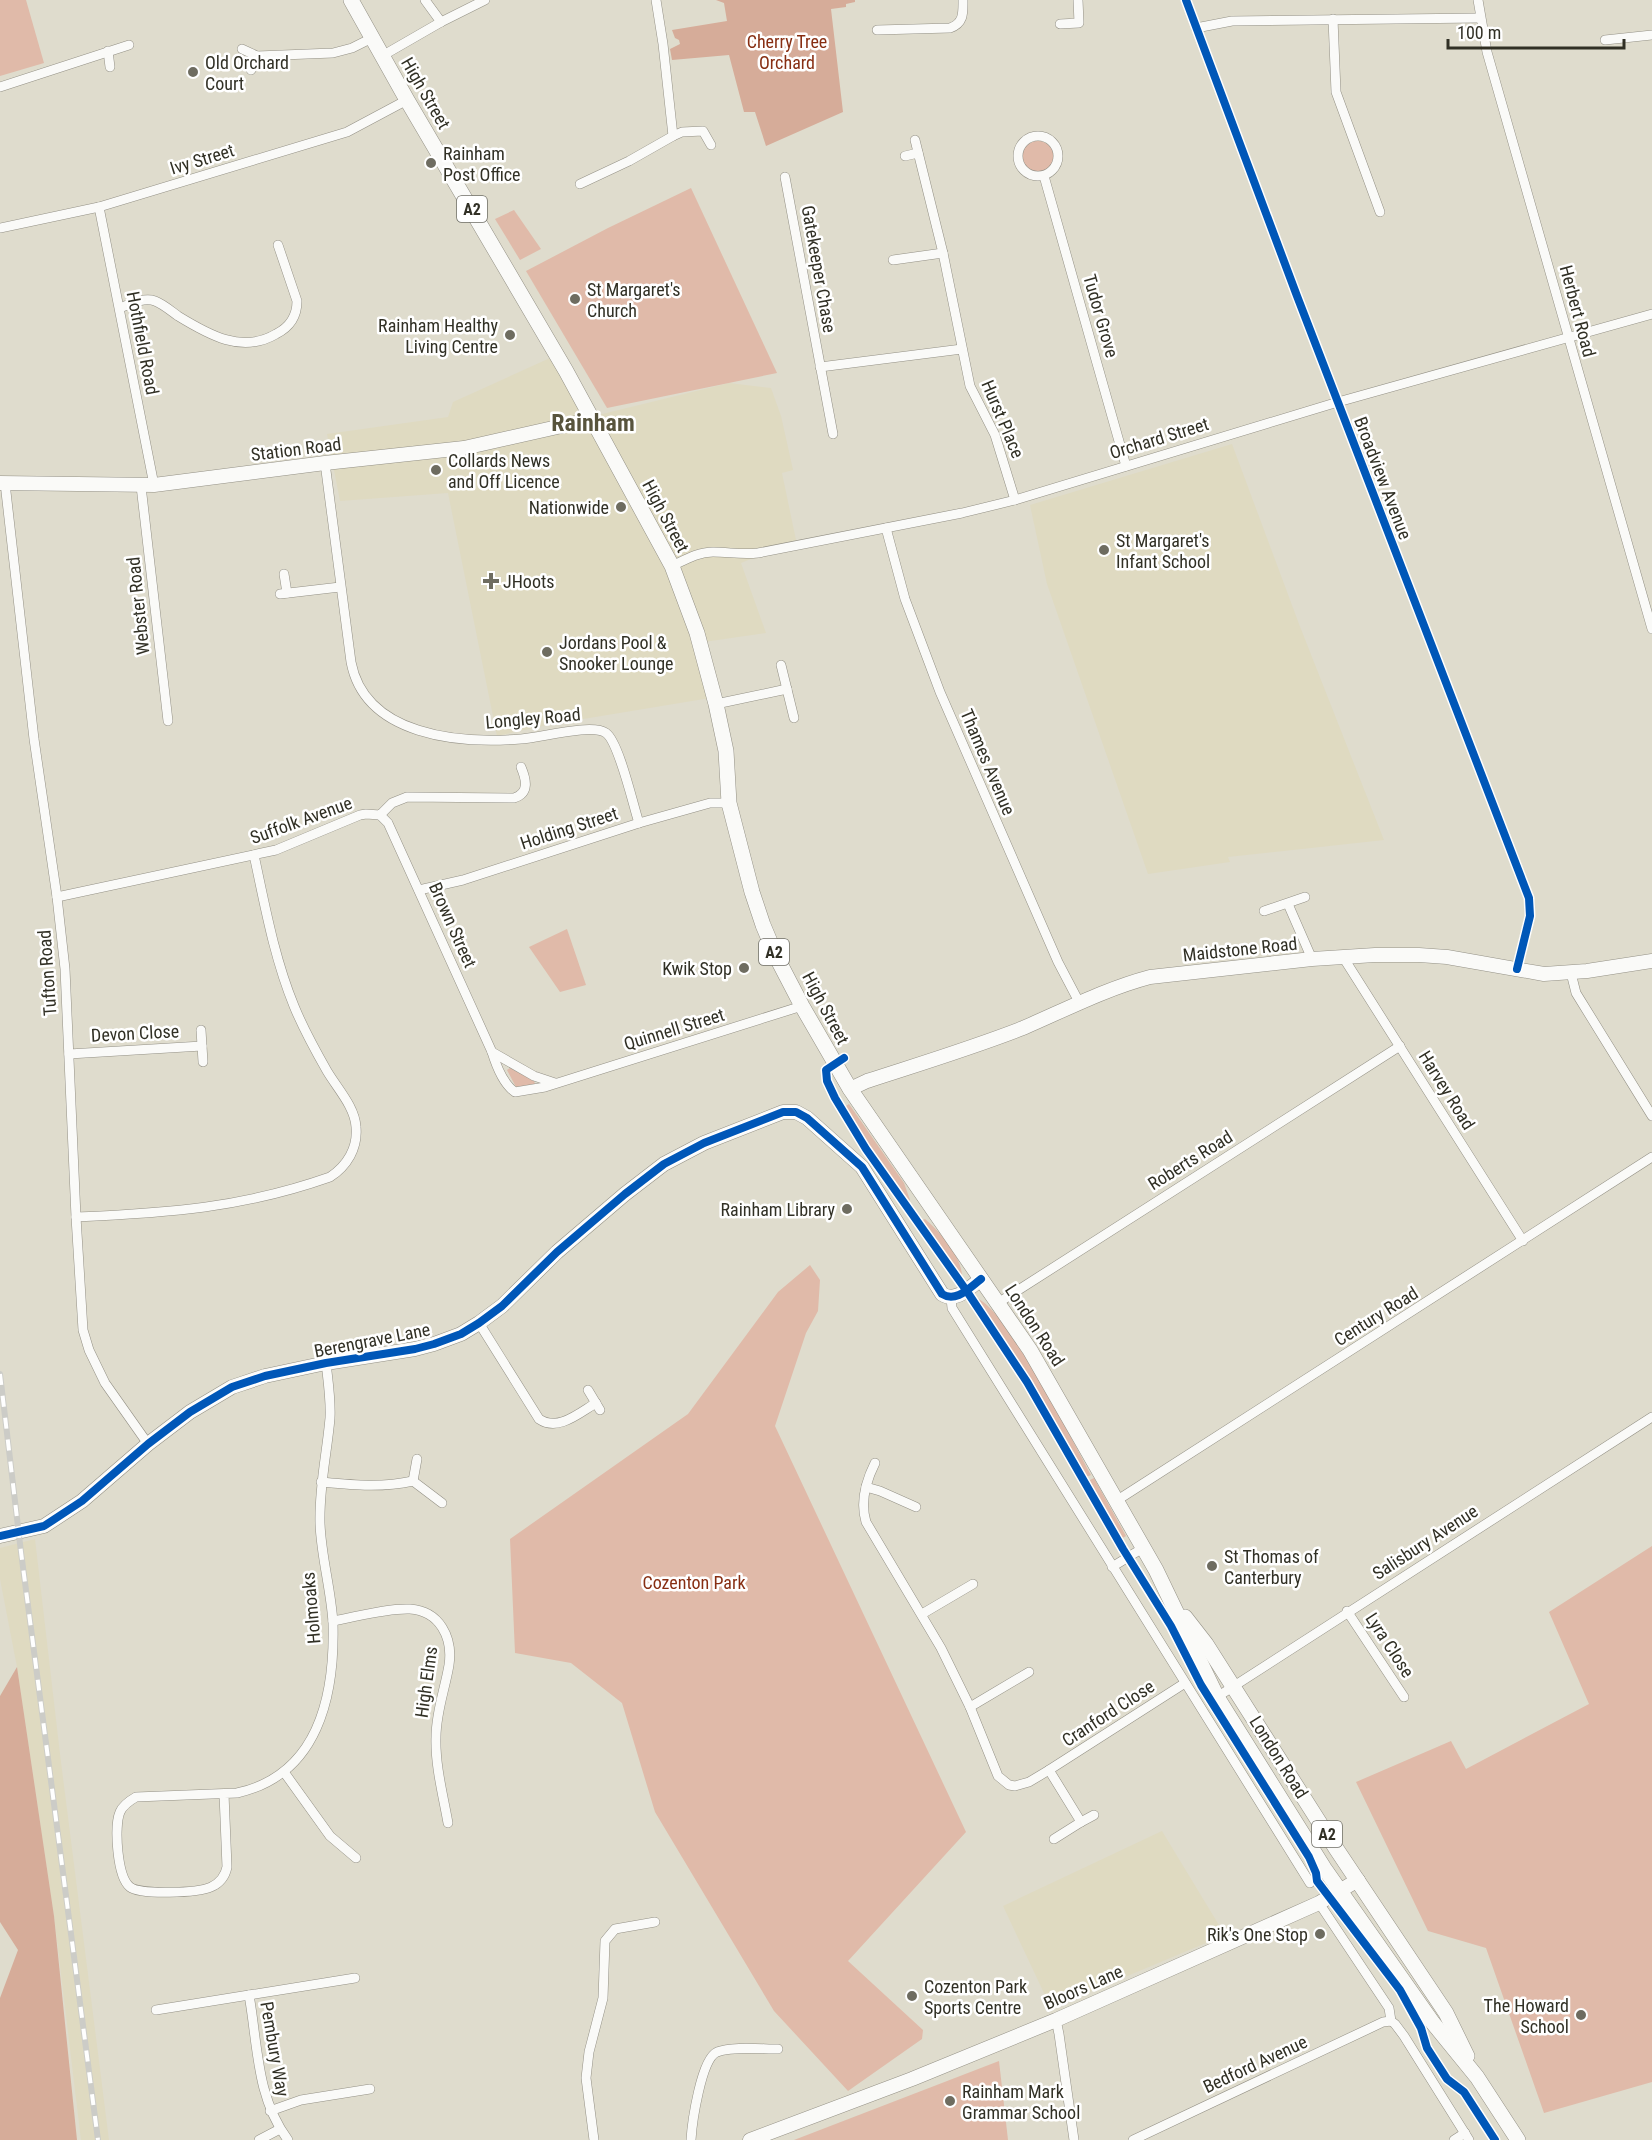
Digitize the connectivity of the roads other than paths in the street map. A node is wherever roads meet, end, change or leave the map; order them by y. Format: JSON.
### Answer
{"nodes":[{"id":1,"x":351,"y":0,"type":"edge"},
{"id":2,"x":425,"y":0,"type":"edge"},
{"id":3,"x":485,"y":0,"type":"edge"},
{"id":4,"x":656,"y":0,"type":"edge"},
{"id":5,"x":963,"y":0,"type":"edge"},
{"id":6,"x":1078,"y":0,"type":"edge"},
{"id":7,"x":1186,"y":0,"type":"edge"},
{"id":8,"x":1478,"y":0,"type":"edge"},
{"id":9,"x":1480,"y":18,"type":"junction"},
{"id":10,"x":1333,"y":20,"type":"junction"},
{"id":11,"x":441,"y":22,"type":"junction"},
{"id":12,"x":1060,"y":24,"type":"dead end"},
{"id":13,"x":1196,"y":28,"type":"junction"},
{"id":14,"x":877,"y":30,"type":"dead end"},
{"id":15,"x":1652,"y":35,"type":"edge"},
{"id":16,"x":372,"y":38,"type":"junction"},
{"id":17,"x":1605,"y":40,"type":"dead end"},
{"id":18,"x":129,"y":45,"type":"dead end"},
{"id":19,"x":242,"y":49,"type":"dead end"},
{"id":20,"x":108,"y":51,"type":"junction"},
{"id":21,"x":257,"y":56,"type":"junction"},
{"id":22,"x":382,"y":56,"type":"junction"},
{"id":23,"x":111,"y":67,"type":"dead end"},
{"id":24,"x":251,"y":70,"type":"dead end"},
{"id":25,"x":0,"y":87,"type":"edge"},
{"id":26,"x":407,"y":100,"type":"junction"},
{"id":27,"x":673,"y":136,"type":"junction"},
{"id":28,"x":915,"y":140,"type":"dead end"},
{"id":29,"x":711,"y":145,"type":"dead end"},
{"id":30,"x":918,"y":153,"type":"junction"},
{"id":31,"x":905,"y":156,"type":"dead end"},
{"id":32,"x":1044,"y":176,"type":"junction"},
{"id":33,"x":785,"y":177,"type":"dead end"},
{"id":34,"x":580,"y":184,"type":"dead end"},
{"id":35,"x":99,"y":207,"type":"junction"},
{"id":36,"x":1380,"y":212,"type":"dead end"},
{"id":37,"x":0,"y":228,"type":"edge"},
{"id":38,"x":278,"y":245,"type":"dead end"},
{"id":39,"x":943,"y":254,"type":"junction"},
{"id":40,"x":893,"y":260,"type":"dead end"},
{"id":41,"x":120,"y":308,"type":"junction"},
{"id":42,"x":1652,"y":314,"type":"edge"},
{"id":43,"x":1567,"y":337,"type":"junction"},
{"id":44,"x":962,"y":349,"type":"junction"},
{"id":45,"x":820,"y":367,"type":"junction"},
{"id":46,"x":1338,"y":402,"type":"junction"},
{"id":47,"x":593,"y":419,"type":"junction"},
{"id":48,"x":833,"y":434,"type":"dead end"},
{"id":49,"x":326,"y":463,"type":"junction"},
{"id":50,"x":1126,"y":466,"type":"junction"},
{"id":51,"x":2,"y":483,"type":"edge"},
{"id":52,"x":147,"y":486,"type":"junction"},
{"id":53,"x":1015,"y":500,"type":"junction"},
{"id":54,"x":886,"y":528,"type":"junction"},
{"id":55,"x":672,"y":566,"type":"junction"},
{"id":56,"x":284,"y":574,"type":"dead end"},
{"id":57,"x":340,"y":587,"type":"junction"},
{"id":58,"x":1652,"y":629,"type":"edge"},
{"id":59,"x":782,"y":665,"type":"dead end"},
{"id":60,"x":787,"y":689,"type":"junction"},
{"id":61,"x":716,"y":704,"type":"junction"},
{"id":62,"x":794,"y":718,"type":"dead end"},
{"id":63,"x":168,"y":722,"type":"dead end"},
{"id":64,"x":521,"y":767,"type":"dead end"},
{"id":65,"x":729,"y":803,"type":"junction"},
{"id":66,"x":380,"y":815,"type":"junction"},
{"id":67,"x":639,"y":823,"type":"junction"},
{"id":68,"x":254,"y":855,"type":"junction"},
{"id":69,"x":419,"y":890,"type":"junction"},
{"id":70,"x":57,"y":897,"type":"junction"},
{"id":71,"x":1305,"y":897,"type":"dead end"},
{"id":72,"x":1288,"y":904,"type":"junction"},
{"id":73,"x":1264,"y":911,"type":"dead end"},
{"id":74,"x":1343,"y":957,"type":"junction"},
{"id":75,"x":1312,"y":959,"type":"junction"},
{"id":76,"x":1652,"y":961,"type":"edge"},
{"id":77,"x":1517,"y":969,"type":"junction"},
{"id":78,"x":1571,"y":973,"type":"junction"},
{"id":79,"x":1079,"y":1002,"type":"junction"},
{"id":80,"x":802,"y":1006,"type":"junction"},
{"id":81,"x":201,"y":1030,"type":"dead end"},
{"id":82,"x":202,"y":1046,"type":"junction"},
{"id":83,"x":1400,"y":1046,"type":"junction"},
{"id":84,"x":492,"y":1052,"type":"junction"},
{"id":85,"x":69,"y":1053,"type":"junction"},
{"id":86,"x":203,"y":1062,"type":"dead end"},
{"id":87,"x":555,"y":1083,"type":"junction"},
{"id":88,"x":850,"y":1089,"type":"junction"},
{"id":89,"x":1652,"y":1116,"type":"edge"},
{"id":90,"x":1652,"y":1157,"type":"edge"},
{"id":91,"x":76,"y":1217,"type":"junction"},
{"id":92,"x":1523,"y":1241,"type":"junction"},
{"id":93,"x":981,"y":1279,"type":"junction"},
{"id":94,"x":951,"y":1298,"type":"junction"},
{"id":95,"x":998,"y":1303,"type":"junction"},
{"id":96,"x":480,"y":1323,"type":"junction"},
{"id":97,"x":326,"y":1363,"type":"junction"},
{"id":98,"x":588,"y":1390,"type":"dead end"},
{"id":99,"x":1652,"y":1417,"type":"edge"},
{"id":100,"x":148,"y":1444,"type":"junction"},
{"id":101,"x":417,"y":1459,"type":"dead end"},
{"id":102,"x":875,"y":1463,"type":"dead end"},
{"id":103,"x":413,"y":1481,"type":"junction"},
{"id":104,"x":321,"y":1482,"type":"junction"},
{"id":105,"x":866,"y":1487,"type":"junction"},
{"id":106,"x":1116,"y":1501,"type":"junction"},
{"id":107,"x":442,"y":1503,"type":"dead end"},
{"id":108,"x":916,"y":1507,"type":"dead end"},
{"id":109,"x":0,"y":1536,"type":"edge"},
{"id":110,"x":1143,"y":1548,"type":"junction"},
{"id":111,"x":1112,"y":1567,"type":"junction"},
{"id":112,"x":973,"y":1584,"type":"dead end"},
{"id":113,"x":1169,"y":1595,"type":"junction"},
{"id":114,"x":1347,"y":1611,"type":"junction"},
{"id":115,"x":922,"y":1614,"type":"junction"},
{"id":116,"x":333,"y":1621,"type":"junction"},
{"id":117,"x":1029,"y":1672,"type":"dead end"},
{"id":118,"x":1185,"y":1683,"type":"junction"},
{"id":119,"x":1233,"y":1687,"type":"junction"},
{"id":120,"x":1217,"y":1697,"type":"junction"},
{"id":121,"x":1404,"y":1697,"type":"dead end"},
{"id":122,"x":970,"y":1707,"type":"junction"},
{"id":123,"x":1049,"y":1770,"type":"junction"},
{"id":124,"x":284,"y":1772,"type":"junction"},
{"id":125,"x":224,"y":1794,"type":"junction"},
{"id":126,"x":1094,"y":1815,"type":"dead end"},
{"id":127,"x":1081,"y":1822,"type":"junction"},
{"id":128,"x":448,"y":1823,"type":"dead end"},
{"id":129,"x":1054,"y":1839,"type":"dead end"},
{"id":130,"x":356,"y":1858,"type":"dead end"},
{"id":131,"x":1358,"y":1880,"type":"junction"},
{"id":132,"x":1310,"y":1883,"type":"dead end"},
{"id":133,"x":1341,"y":1891,"type":"junction"},
{"id":134,"x":1318,"y":1903,"type":"junction"},
{"id":135,"x":655,"y":1922,"type":"dead end"},
{"id":136,"x":355,"y":1978,"type":"dead end"},
{"id":137,"x":249,"y":1995,"type":"junction"},
{"id":138,"x":156,"y":2010,"type":"dead end"},
{"id":139,"x":1056,"y":2020,"type":"junction"},
{"id":140,"x":1391,"y":2021,"type":"junction"},
{"id":141,"x":777,"y":2049,"type":"dead end"},
{"id":142,"x":1477,"y":2077,"type":"junction"},
{"id":143,"x":370,"y":2089,"type":"dead end"},
{"id":144,"x":270,"y":2111,"type":"junction"},
{"id":145,"x":280,"y":2129,"type":"junction"},
{"id":146,"x":1467,"y":2137,"type":"edge"},
{"id":147,"x":259,"y":2140,"type":"edge"},
{"id":148,"x":288,"y":2140,"type":"edge"},
{"id":149,"x":594,"y":2140,"type":"edge"},
{"id":150,"x":691,"y":2140,"type":"edge"},
{"id":151,"x":750,"y":2140,"type":"edge"},
{"id":152,"x":1074,"y":2140,"type":"edge"},
{"id":153,"x":1133,"y":2140,"type":"edge"},
{"id":154,"x":1454,"y":2140,"type":"edge"},
{"id":155,"x":1518,"y":2140,"type":"edge"}],
"edges":[{"from":1,"to":16,"type":"main road","name":"High Street","number":"A2"},
{"from":2,"to":11,"type":"street"},
{"from":3,"to":11,"type":"street"},
{"from":4,"to":27,"type":"street"},
{"from":5,"to":14,"type":"street"},
{"from":6,"to":12,"type":"street"},
{"from":7,"to":13,"type":"street","name":"Broadview Avenue"},
{"from":8,"to":9,"type":"street","name":"Herbert Road"},
{"from":9,"to":10,"type":"street"},
{"from":9,"to":43,"type":"street","name":"Herbert Road"},
{"from":10,"to":13,"type":"street"},
{"from":10,"to":36,"type":"street"},
{"from":11,"to":22,"type":"street"},
{"from":13,"to":46,"type":"street","name":"Broadview Avenue"},
{"from":15,"to":17,"type":"street"},
{"from":16,"to":21,"type":"street"},
{"from":16,"to":22,"type":"main road","name":"High Street","number":"A2"},
{"from":18,"to":20,"type":"street"},
{"from":19,"to":21,"type":"street"},
{"from":20,"to":23,"type":"street"},
{"from":20,"to":25,"type":"street"},
{"from":21,"to":24,"type":"street"},
{"from":22,"to":26,"type":"main road","name":"High Street","number":"A2"},
{"from":26,"to":35,"type":"street","name":"Ivy Street"},
{"from":26,"to":47,"type":"main road","name":"High Street","number":"A2"},
{"from":27,"to":29,"type":"street"},
{"from":27,"to":34,"type":"street"},
{"from":28,"to":30,"type":"street","name":"Hurst Place"},
{"from":30,"to":31,"type":"street"},
{"from":30,"to":39,"type":"street","name":"Hurst Place"},
{"from":32,"to":32,"type":"street"},
{"from":32,"to":50,"type":"street","name":"Tudor Grove"},
{"from":33,"to":45,"type":"street","name":"Gatekeeper Chase"},
{"from":35,"to":37,"type":"street","name":"Ivy Street"},
{"from":35,"to":41,"type":"street","name":"Hothfield Road"},
{"from":38,"to":41,"type":"street"},
{"from":39,"to":40,"type":"street"},
{"from":39,"to":44,"type":"street","name":"Hurst Place"},
{"from":41,"to":52,"type":"street","name":"Hothfield Road"},
{"from":42,"to":43,"type":"street","name":"Orchard Street"},
{"from":43,"to":46,"type":"street","name":"Orchard Street"},
{"from":43,"to":58,"type":"street","name":"Herbert Road"},
{"from":44,"to":45,"type":"street"},
{"from":44,"to":53,"type":"street","name":"Hurst Place"},
{"from":45,"to":48,"type":"street","name":"Gatekeeper Chase"},
{"from":46,"to":50,"type":"street","name":"Orchard Street"},
{"from":46,"to":77,"type":"street","name":"Broadview Avenue"},
{"from":47,"to":49,"type":"street","name":"Station Road"},
{"from":47,"to":55,"type":"main road","name":"High Street","number":"A2"},
{"from":49,"to":52,"type":"street","name":"Station Road"},
{"from":49,"to":57,"type":"street","name":"Longley Road"},
{"from":50,"to":53,"type":"street","name":"Orchard Street"},
{"from":51,"to":52,"type":"street","name":"Station Road"},
{"from":51,"to":70,"type":"street","name":"Tufton Road"},
{"from":52,"to":63,"type":"street","name":"Webster Road"},
{"from":53,"to":54,"type":"street","name":"Orchard Street"},
{"from":54,"to":55,"type":"street","name":"Orchard Street"},
{"from":54,"to":79,"type":"street","name":"Thames Avenue"},
{"from":55,"to":61,"type":"main road","name":"High Street","number":"A2"},
{"from":56,"to":57,"type":"street"},
{"from":57,"to":67,"type":"street","name":"Longley Road"},
{"from":59,"to":60,"type":"street"},
{"from":60,"to":61,"type":"street"},
{"from":60,"to":62,"type":"street"},
{"from":61,"to":65,"type":"main road","name":"High Street","number":"A2"},
{"from":64,"to":66,"type":"street","name":"Suffolk Avenue"},
{"from":65,"to":67,"type":"street","name":"Holding Street"},
{"from":65,"to":80,"type":"main road","name":"High Street","number":"A2"},
{"from":66,"to":68,"type":"street","name":"Suffolk Avenue"},
{"from":66,"to":69,"type":"street","name":"Brown Street"},
{"from":67,"to":69,"type":"street","name":"Holding Street"},
{"from":68,"to":70,"type":"street","name":"Suffolk Avenue"},
{"from":68,"to":91,"type":"street"},
{"from":69,"to":84,"type":"street","name":"Brown Street"},
{"from":70,"to":85,"type":"street","name":"Tufton Road"},
{"from":71,"to":72,"type":"street"},
{"from":72,"to":73,"type":"street"},
{"from":72,"to":75,"type":"street"},
{"from":74,"to":75,"type":"street","name":"Maidstone Road"},
{"from":74,"to":77,"type":"street","name":"Maidstone Road"},
{"from":74,"to":83,"type":"street","name":"Harvey Road"},
{"from":75,"to":79,"type":"street","name":"Maidstone Road"},
{"from":76,"to":78,"type":"street","name":"Maidstone Road"},
{"from":77,"to":78,"type":"street","name":"Maidstone Road"},
{"from":78,"to":89,"type":"street"},
{"from":79,"to":88,"type":"street","name":"Maidstone Road"},
{"from":80,"to":87,"type":"street","name":"Quinnell Street"},
{"from":80,"to":88,"type":"main road","name":"High Street","number":"A2"},
{"from":81,"to":82,"type":"street","name":"Devon Close"},
{"from":82,"to":85,"type":"street","name":"Devon Close"},
{"from":82,"to":86,"type":"street","name":"Devon Close"},
{"from":83,"to":92,"type":"street","name":"Harvey Road"},
{"from":83,"to":95,"type":"street","name":"Roberts Road"},
{"from":84,"to":87,"type":"street"},
{"from":84,"to":87,"type":"street","name":"Brown Street"},
{"from":85,"to":91,"type":"street","name":"Tufton Road"},
{"from":88,"to":93,"type":"main road","name":"London Road","number":"A2"},
{"from":90,"to":92,"type":"street","name":"Century Road"},
{"from":91,"to":100,"type":"street","name":"Tufton Road"},
{"from":92,"to":106,"type":"street","name":"Century Road"},
{"from":93,"to":94,"type":"street"},
{"from":93,"to":95,"type":"main road","name":"London Road","number":"A2"},
{"from":94,"to":96,"type":"street","name":"Berengrave Lane"},
{"from":94,"to":111,"type":"street"},
{"from":95,"to":106,"type":"main road","name":"London Road","number":"A2"},
{"from":96,"to":97,"type":"street","name":"Berengrave Lane"},
{"from":96,"to":98,"type":"street"},
{"from":97,"to":100,"type":"street","name":"Berengrave Lane"},
{"from":97,"to":104,"type":"street","name":"Holmoaks"},
{"from":99,"to":114,"type":"street","name":"Salisbury Avenue"},
{"from":100,"to":109,"type":"street","name":"Berengrave Lane"},
{"from":101,"to":103,"type":"street"},
{"from":102,"to":105,"type":"street","name":"Cranford Close"},
{"from":103,"to":104,"type":"street"},
{"from":103,"to":107,"type":"street"},
{"from":104,"to":116,"type":"street","name":"Holmoaks"},
{"from":105,"to":108,"type":"street"},
{"from":105,"to":115,"type":"street","name":"Cranford Close"},
{"from":106,"to":110,"type":"main road","name":"London Road","number":"A2"},
{"from":110,"to":111,"type":"street"},
{"from":110,"to":113,"type":"main road","name":"London Road","number":"A2"},
{"from":111,"to":118,"type":"street"},
{"from":112,"to":115,"type":"street"},
{"from":113,"to":119,"type":"main road","name":"London Road","number":"A2"},
{"from":113,"to":120,"type":"main road","name":"London Road","number":"A2"},
{"from":114,"to":119,"type":"street","name":"Salisbury Avenue"},
{"from":114,"to":121,"type":"street","name":"Lyra Close"},
{"from":115,"to":122,"type":"street","name":"Cranford Close"},
{"from":116,"to":124,"type":"street","name":"Holmoaks"},
{"from":116,"to":128,"type":"street","name":"High Elms"},
{"from":117,"to":122,"type":"street"},
{"from":118,"to":123,"type":"street","name":"Cranford Close"},
{"from":118,"to":132,"type":"street"},
{"from":119,"to":120,"type":"street","name":"Salisbury Avenue"},
{"from":119,"to":131,"type":"main road","name":"London Road","number":"A2"},
{"from":120,"to":133,"type":"main road","name":"London Road","number":"A2"},
{"from":122,"to":123,"type":"street","name":"Cranford Close"},
{"from":123,"to":127,"type":"street"},
{"from":124,"to":125,"type":"street","name":"Holmoaks"},
{"from":124,"to":130,"type":"street"},
{"from":125,"to":125,"type":"street","name":"Holmoaks"},
{"from":126,"to":127,"type":"street"},
{"from":127,"to":129,"type":"street"},
{"from":131,"to":133,"type":"street","name":"Bloors Lane"},
{"from":131,"to":142,"type":"main road","name":"London Road","number":"A2"},
{"from":133,"to":134,"type":"street","name":"Bloors Lane"},
{"from":133,"to":142,"type":"main road","name":"London Road","number":"A2"},
{"from":134,"to":139,"type":"street","name":"Bloors Lane"},
{"from":134,"to":140,"type":"street"},
{"from":135,"to":149,"type":"street"},
{"from":136,"to":137,"type":"street","name":"Pembury Way"},
{"from":137,"to":138,"type":"street","name":"Pembury Way"},
{"from":137,"to":144,"type":"street","name":"Pembury Way"},
{"from":139,"to":151,"type":"street","name":"Bloors Lane"},
{"from":139,"to":152,"type":"street"},
{"from":140,"to":146,"type":"street"},
{"from":140,"to":153,"type":"street","name":"Bedford Avenue"},
{"from":141,"to":150,"type":"street"},
{"from":142,"to":155,"type":"main road","name":"London Road","number":"A2"},
{"from":143,"to":144,"type":"street"},
{"from":144,"to":145,"type":"street","name":"Pembury Way"},
{"from":145,"to":147,"type":"street"},
{"from":145,"to":148,"type":"street","name":"Pembury Way"},
{"from":146,"to":154,"type":"street"}]}
